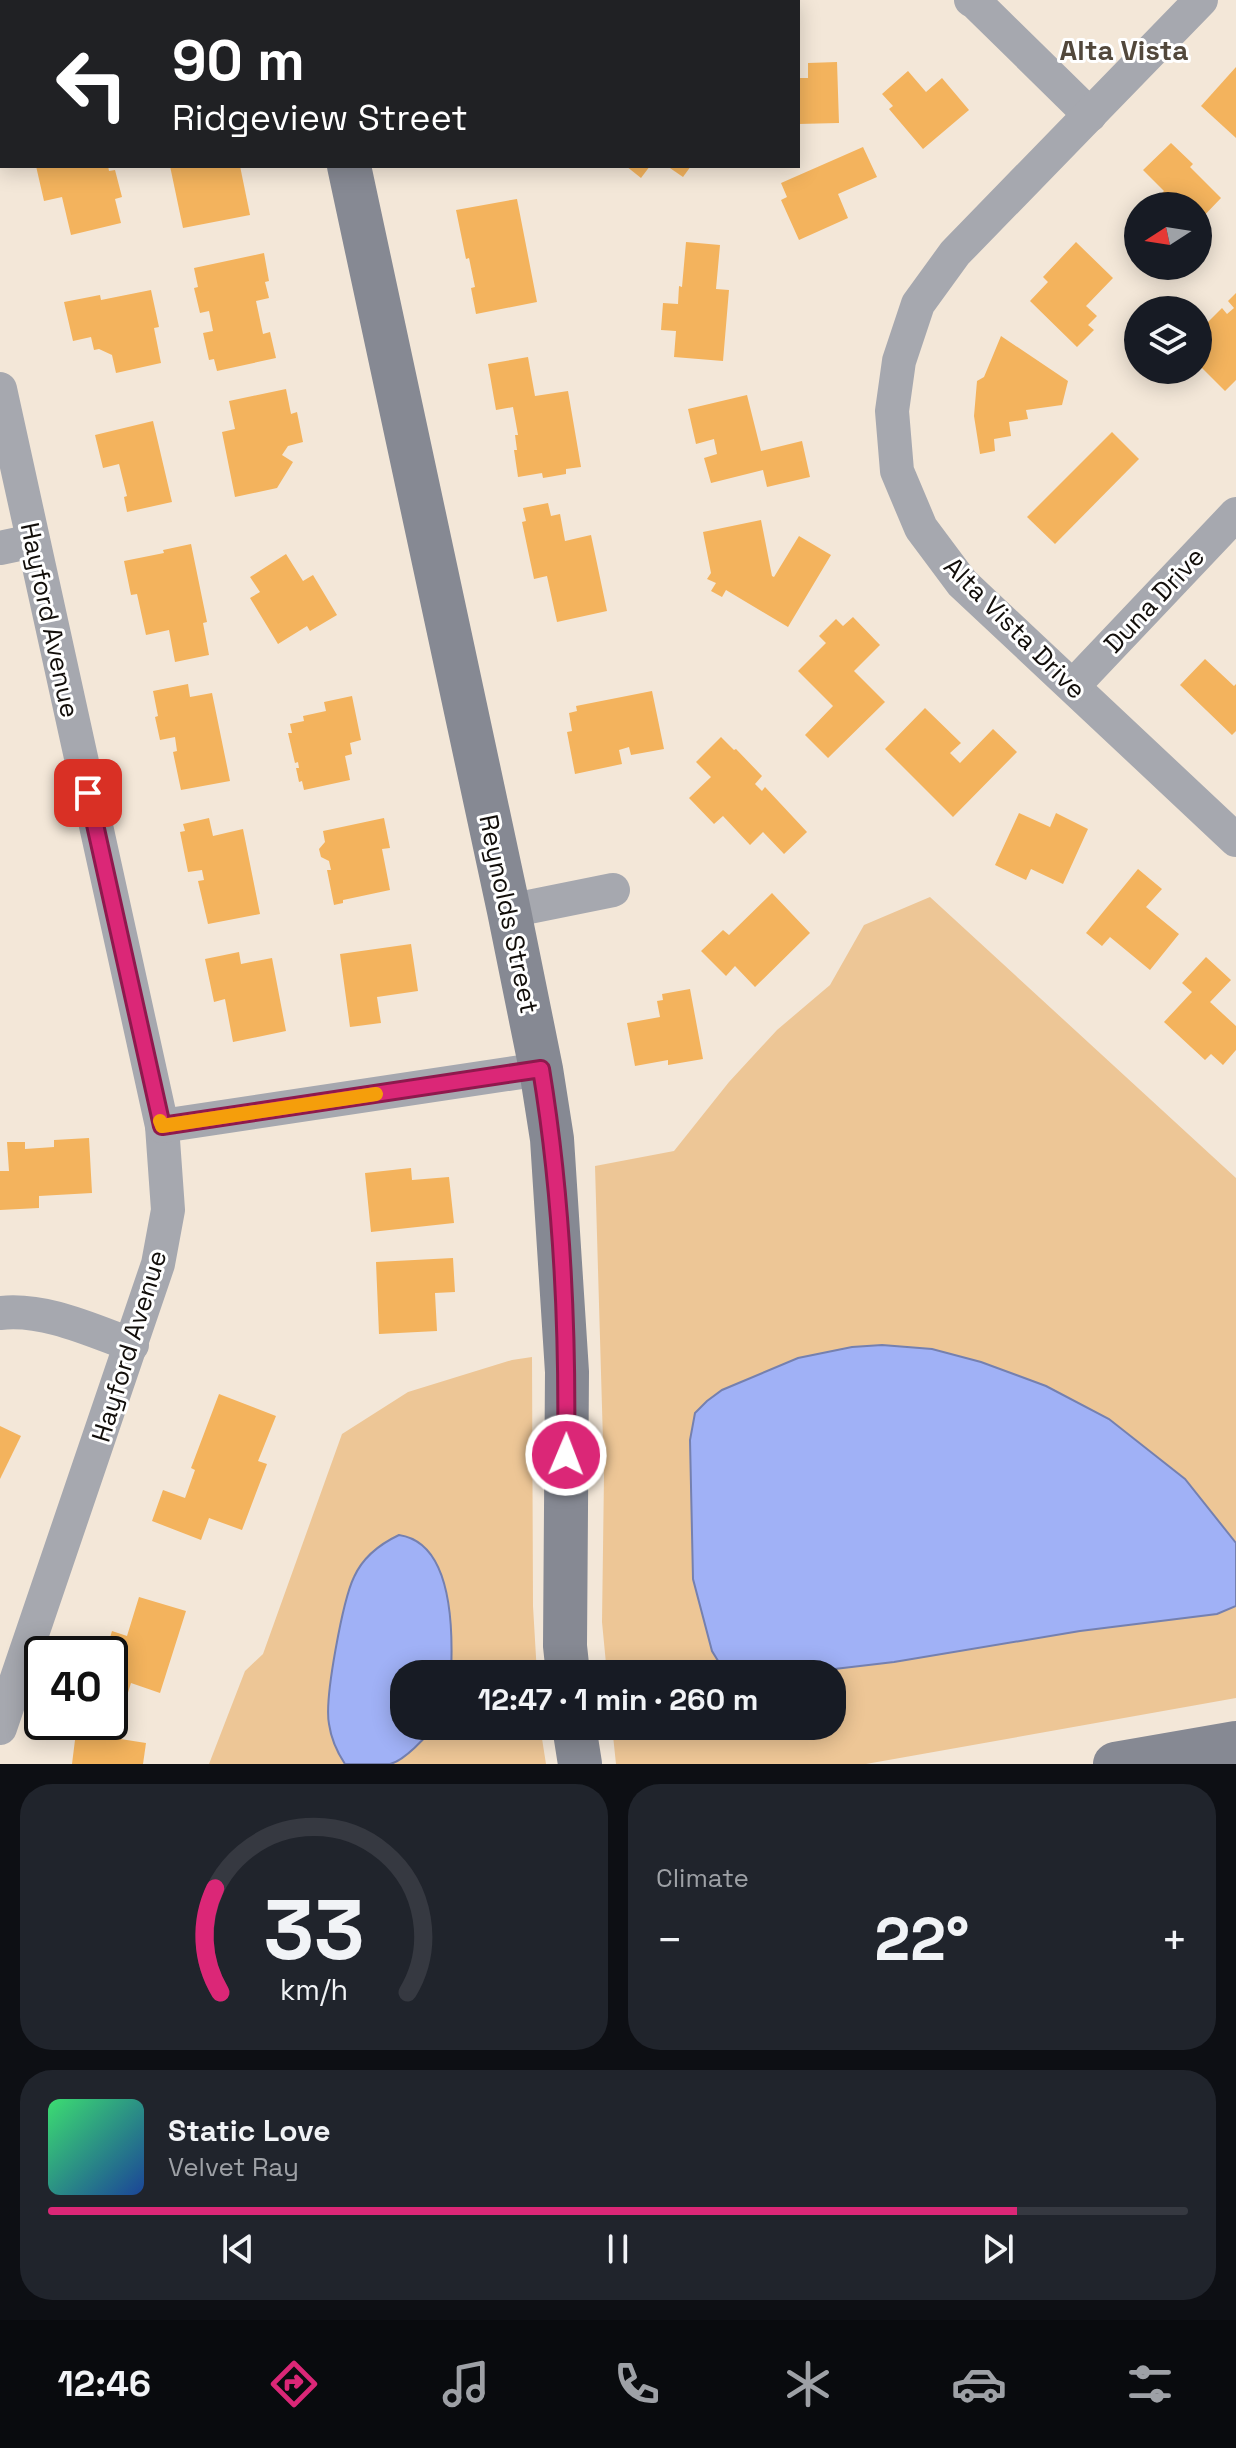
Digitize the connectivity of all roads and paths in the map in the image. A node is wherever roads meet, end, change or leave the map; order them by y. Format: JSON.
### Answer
{"nodes":[{"id":1,"x":971,"y":0,"type":"edge"},
{"id":2,"x":1201,"y":0,"type":"edge"},
{"id":3,"x":1090,"y":115,"type":"junction"},
{"id":4,"x":349,"y":168,"type":"edge"},
{"id":5,"x":0,"y":389,"type":"edge"},
{"id":6,"x":1236,"y":514,"type":"edge"},
{"id":7,"x":33,"y":541,"type":"junction"},
{"id":8,"x":0,"y":548,"type":"edge"},
{"id":9,"x":1073,"y":686,"type":"junction"},
{"id":10,"x":1236,"y":840,"type":"edge"},
{"id":11,"x":613,"y":890,"type":"dead end"},
{"id":12,"x":509,"y":911,"type":"junction"},
{"id":13,"x":541,"y":1069,"type":"junction"},
{"id":14,"x":162,"y":1126,"type":"junction"},
{"id":15,"x":0,"y":1313,"type":"edge"},
{"id":16,"x":132,"y":1345,"type":"junction"},
{"id":17,"x":566,"y":1660,"type":"edge"},
{"id":18,"x":0,"y":1728,"type":"edge"},
{"id":19,"x":576,"y":1740,"type":"edge"},
{"id":20,"x":1236,"y":1743,"type":"edge"},
{"id":21,"x":580,"y":1764,"type":"edge"},
{"id":22,"x":1115,"y":1764,"type":"edge"}],
"edges":[{"from":1,"to":3,"type":"street"},
{"from":2,"to":3,"type":"street","name":"Alta Vista Drive"},
{"from":3,"to":9,"type":"street","name":"Alta Vista Drive"},
{"from":4,"to":12,"type":"street","name":"Reynolds Street"},
{"from":5,"to":7,"type":"street","name":"Hayford Avenue"},
{"from":6,"to":9,"type":"street","name":"Duna Drive"},
{"from":7,"to":8,"type":"street"},
{"from":7,"to":14,"type":"street","name":"Hayford Avenue"},
{"from":9,"to":10,"type":"street","name":"Alta Vista Drive"},
{"from":11,"to":12,"type":"street"},
{"from":12,"to":13,"type":"street","name":"Reynolds Street"},
{"from":13,"to":14,"type":"street"},
{"from":13,"to":17,"type":"street","name":"Reynolds Street"},
{"from":14,"to":16,"type":"street","name":"Hayford Avenue"},
{"from":15,"to":16,"type":"street"},
{"from":16,"to":18,"type":"street","name":"Hayford Avenue"},
{"from":19,"to":21,"type":"street"},
{"from":20,"to":22,"type":"street"}]}
